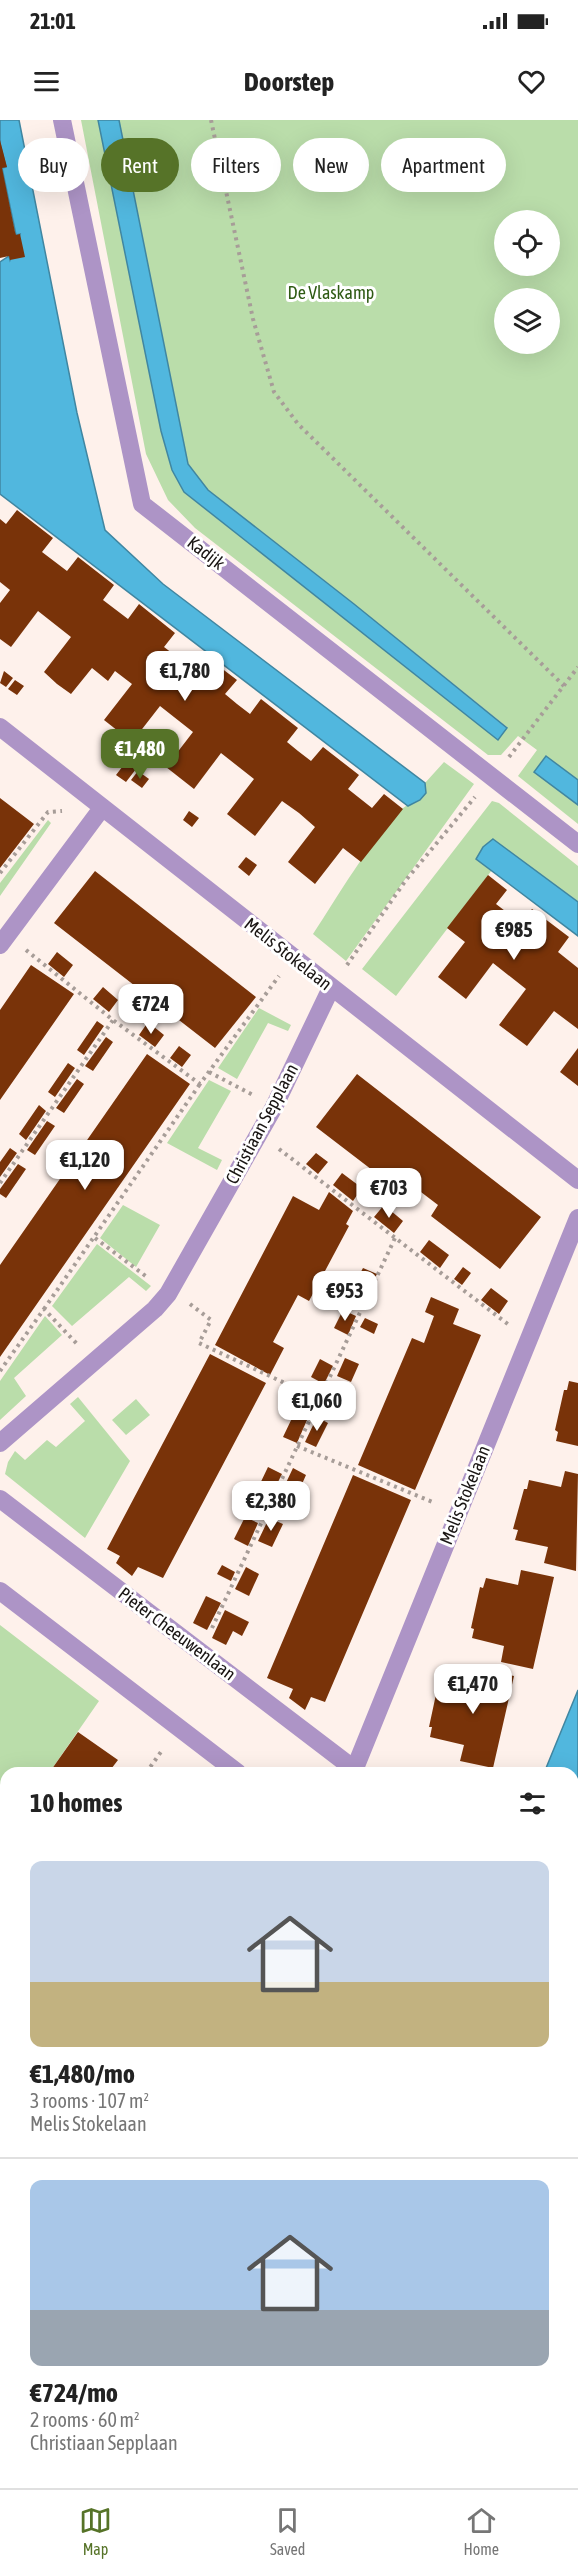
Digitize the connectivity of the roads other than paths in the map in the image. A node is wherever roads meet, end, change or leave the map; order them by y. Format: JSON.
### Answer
{"nodes":[{"id":1,"x":62,"y":120,"type":"edge"},
{"id":2,"x":0,"y":727,"type":"edge"},
{"id":3,"x":102,"y":807,"type":"junction"},
{"id":4,"x":578,"y":844,"type":"edge"},
{"id":5,"x":4,"y":940,"type":"edge"},
{"id":6,"x":331,"y":988,"type":"junction"},
{"id":7,"x":578,"y":1180,"type":"edge"},
{"id":8,"x":578,"y":1218,"type":"edge"},
{"id":9,"x":0,"y":1443,"type":"edge"},
{"id":10,"x":0,"y":1499,"type":"edge"},
{"id":11,"x":0,"y":1591,"type":"edge"},
{"id":12,"x":230,"y":1767,"type":"edge"},
{"id":13,"x":348,"y":1767,"type":"edge"},
{"id":14,"x":355,"y":1767,"type":"edge"}],
"edges":[{"from":1,"to":4,"type":"street","name":"Kadijk"},
{"from":2,"to":3,"type":"street","name":"Melis Stokelaan"},
{"from":3,"to":5,"type":"street"},
{"from":3,"to":6,"type":"street","name":"Melis Stokelaan"},
{"from":6,"to":7,"type":"street","name":"Melis Stokelaan"},
{"from":6,"to":9,"type":"street","name":"Christiaan Sepplaan"},
{"from":8,"to":14,"type":"street","name":"Melis Stokelaan"},
{"from":10,"to":13,"type":"street","name":"Pieter Cheeuwenlaan"},
{"from":11,"to":12,"type":"street"}]}
